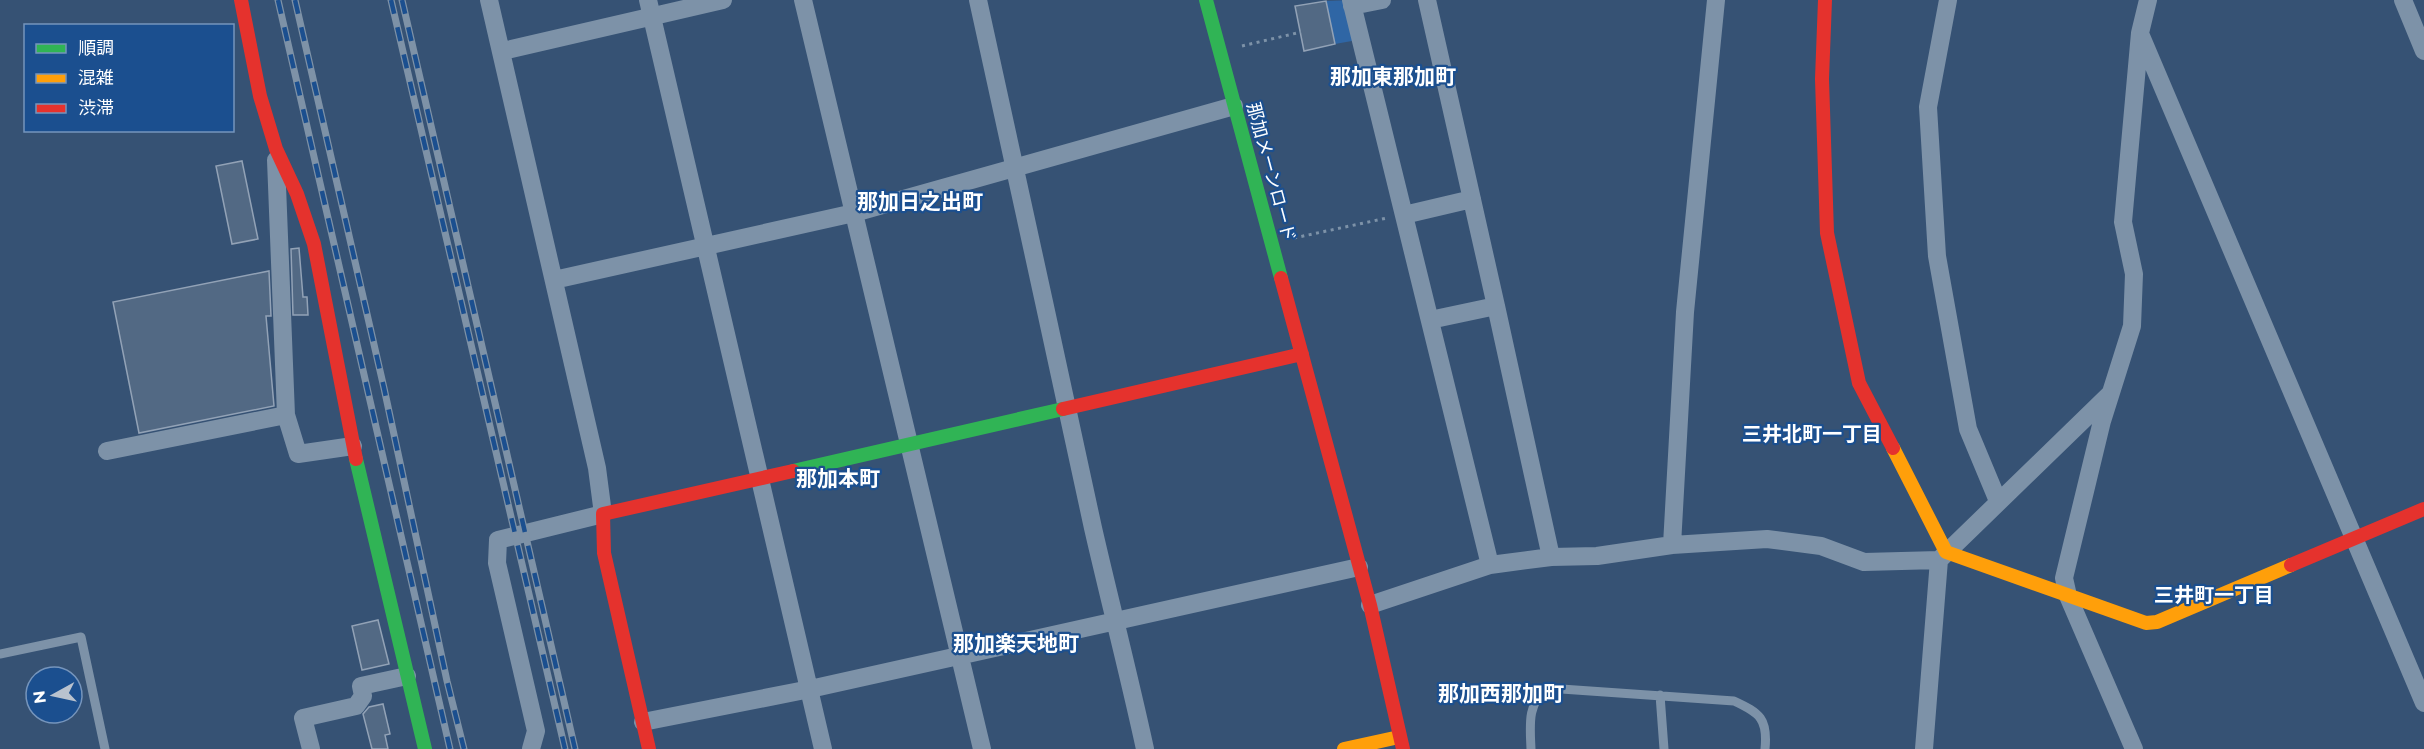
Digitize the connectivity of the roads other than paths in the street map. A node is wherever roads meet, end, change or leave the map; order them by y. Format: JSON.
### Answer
{"nodes":[{"id":1,"x":241,"y":0,"type":"edge"},
{"id":2,"x":489,"y":0,"type":"edge"},
{"id":3,"x":723,"y":0,"type":"edge"},
{"id":4,"x":803,"y":0,"type":"edge"},
{"id":5,"x":978,"y":0,"type":"edge"},
{"id":6,"x":1206,"y":0,"type":"edge"},
{"id":7,"x":1382,"y":0,"type":"edge"},
{"id":8,"x":1427,"y":0,"type":"edge"},
{"id":9,"x":1716,"y":0,"type":"edge"},
{"id":10,"x":1825,"y":0,"type":"edge"},
{"id":11,"x":1948,"y":0,"type":"edge"},
{"id":12,"x":2148,"y":0,"type":"edge"},
{"id":13,"x":2403,"y":0,"type":"edge"},
{"id":14,"x":1352,"y":3,"type":"edge"},
{"id":15,"x":650,"y":8,"type":"edge"},
{"id":16,"x":2140,"y":33,"type":"junction"},
{"id":17,"x":503,"y":51,"type":"junction"},
{"id":18,"x":2424,"y":51,"type":"edge"},
{"id":19,"x":1234,"y":106,"type":"junction"},
{"id":20,"x":276,"y":149,"type":"junction"},
{"id":21,"x":1016,"y":167,"type":"junction"},
{"id":22,"x":1472,"y":199,"type":"junction"},
{"id":23,"x":854,"y":213,"type":"junction"},
{"id":24,"x":1404,"y":215,"type":"junction"},
{"id":25,"x":706,"y":248,"type":"junction"},
{"id":26,"x":554,"y":280,"type":"junction"},
{"id":27,"x":1496,"y":306,"type":"junction"},
{"id":28,"x":1430,"y":320,"type":"junction"},
{"id":29,"x":1302,"y":354,"type":"junction"},
{"id":30,"x":2114,"y":390,"type":"junction"},
{"id":31,"x":1069,"y":407,"type":"junction"},
{"id":32,"x":286,"y":415,"type":"junction"},
{"id":33,"x":909,"y":444,"type":"junction"},
{"id":34,"x":353,"y":446,"type":"junction"},
{"id":35,"x":107,"y":451,"type":"dead end"},
{"id":36,"x":760,"y":478,"type":"junction"},
{"id":37,"x":1998,"y":501,"type":"junction"},
{"id":38,"x":2424,"y":509,"type":"edge"},
{"id":39,"x":603,"y":514,"type":"junction"},
{"id":40,"x":2355,"y":538,"type":"junction"},
{"id":41,"x":1672,"y":545,"type":"junction"},
{"id":42,"x":1942,"y":556,"type":"junction"},
{"id":43,"x":1551,"y":557,"type":"junction"},
{"id":44,"x":1490,"y":565,"type":"junction"},
{"id":45,"x":1359,"y":567,"type":"junction"},
{"id":46,"x":2068,"y":596,"type":"junction"},
{"id":47,"x":1370,"y":605,"type":"junction"},
{"id":48,"x":1117,"y":621,"type":"junction"},
{"id":49,"x":0,"y":654,"type":"edge"},
{"id":50,"x":959,"y":655,"type":"junction"},
{"id":51,"x":407,"y":676,"type":"junction"},
{"id":52,"x":810,"y":689,"type":"junction"},
{"id":53,"x":1660,"y":694,"type":"junction"},
{"id":54,"x":2424,"y":703,"type":"edge"},
{"id":55,"x":643,"y":722,"type":"junction"},
{"id":56,"x":1401,"y":743,"type":"edge"},
{"id":57,"x":105,"y":749,"type":"edge"},
{"id":58,"x":311,"y":749,"type":"edge"},
{"id":59,"x":424,"y":749,"type":"edge"},
{"id":60,"x":531,"y":749,"type":"edge"},
{"id":61,"x":649,"y":749,"type":"edge"},
{"id":62,"x":823,"y":749,"type":"edge"},
{"id":63,"x":982,"y":749,"type":"edge"},
{"id":64,"x":1145,"y":749,"type":"edge"},
{"id":65,"x":1344,"y":749,"type":"edge"},
{"id":66,"x":1531,"y":749,"type":"edge"},
{"id":67,"x":1664,"y":749,"type":"edge"},
{"id":68,"x":1765,"y":749,"type":"edge"},
{"id":69,"x":1924,"y":749,"type":"edge"},
{"id":70,"x":2134,"y":749,"type":"edge"}],
"edges":[{"from":1,"to":20,"type":"street"},
{"from":2,"to":17,"type":"street"},
{"from":3,"to":15,"type":"street"},
{"from":4,"to":23,"type":"street"},
{"from":5,"to":21,"type":"street"},
{"from":6,"to":19,"type":"street","name":"那加メーンロード"},
{"from":7,"to":14,"type":"street"},
{"from":8,"to":22,"type":"street"},
{"from":9,"to":41,"type":"street"},
{"from":10,"to":42,"type":"street"},
{"from":11,"to":37,"type":"street"},
{"from":12,"to":16,"type":"street"},
{"from":13,"to":18,"type":"street"},
{"from":14,"to":24,"type":"street"},
{"from":15,"to":17,"type":"street"},
{"from":15,"to":25,"type":"street"},
{"from":16,"to":30,"type":"street"},
{"from":16,"to":40,"type":"street"},
{"from":17,"to":26,"type":"street"},
{"from":19,"to":21,"type":"street"},
{"from":19,"to":29,"type":"street","name":"那加メーンロード"},
{"from":20,"to":32,"type":"street"},
{"from":20,"to":34,"type":"street"},
{"from":21,"to":23,"type":"street"},
{"from":21,"to":31,"type":"street"},
{"from":22,"to":24,"type":"street"},
{"from":22,"to":27,"type":"street"},
{"from":23,"to":25,"type":"street"},
{"from":23,"to":33,"type":"street"},
{"from":24,"to":28,"type":"street"},
{"from":25,"to":26,"type":"street"},
{"from":25,"to":36,"type":"street"},
{"from":26,"to":39,"type":"street"},
{"from":27,"to":28,"type":"street"},
{"from":27,"to":43,"type":"street"},
{"from":28,"to":44,"type":"street"},
{"from":29,"to":31,"type":"street"},
{"from":29,"to":45,"type":"street","name":"那加メーンロード"},
{"from":30,"to":37,"type":"street"},
{"from":30,"to":46,"type":"street"},
{"from":31,"to":33,"type":"street"},
{"from":31,"to":48,"type":"street"},
{"from":32,"to":34,"type":"street"},
{"from":32,"to":35,"type":"street"},
{"from":33,"to":36,"type":"street"},
{"from":33,"to":50,"type":"street"},
{"from":34,"to":51,"type":"street"},
{"from":36,"to":39,"type":"street"},
{"from":36,"to":52,"type":"street"},
{"from":37,"to":42,"type":"street"},
{"from":38,"to":40,"type":"street"},
{"from":39,"to":55,"type":"street"},
{"from":39,"to":60,"type":"street"},
{"from":40,"to":46,"type":"street"},
{"from":40,"to":54,"type":"street"},
{"from":41,"to":42,"type":"street"},
{"from":41,"to":43,"type":"street"},
{"from":42,"to":46,"type":"street"},
{"from":42,"to":69,"type":"street"},
{"from":43,"to":44,"type":"street"},
{"from":44,"to":47,"type":"street"},
{"from":45,"to":47,"type":"street","name":"那加メーンロード"},
{"from":45,"to":48,"type":"street"},
{"from":46,"to":70,"type":"street"},
{"from":47,"to":56,"type":"street","name":"那加メーンロード"},
{"from":48,"to":50,"type":"street"},
{"from":48,"to":64,"type":"street"},
{"from":49,"to":57,"type":"lane"},
{"from":50,"to":52,"type":"street"},
{"from":50,"to":63,"type":"street"},
{"from":51,"to":58,"type":"street"},
{"from":51,"to":59,"type":"street"},
{"from":52,"to":55,"type":"street"},
{"from":52,"to":62,"type":"street"},
{"from":53,"to":66,"type":"lane"},
{"from":53,"to":67,"type":"lane"},
{"from":53,"to":68,"type":"lane"},
{"from":55,"to":61,"type":"street"},
{"from":56,"to":65,"type":"street"}]}
